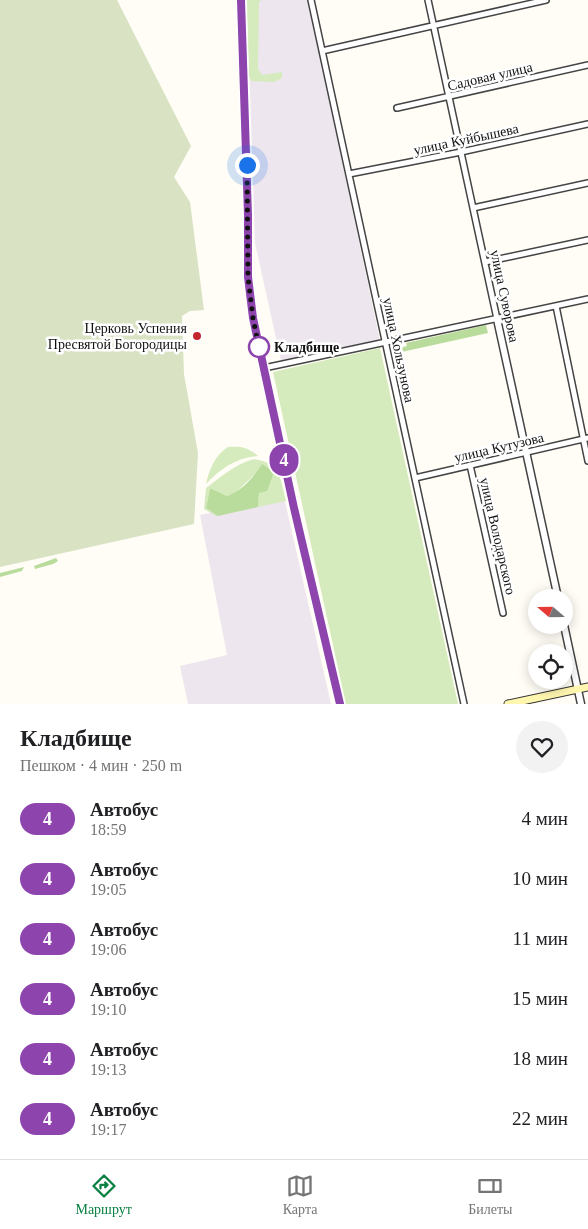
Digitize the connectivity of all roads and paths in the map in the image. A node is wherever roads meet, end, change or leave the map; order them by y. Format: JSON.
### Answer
{"nodes":[{"id":1,"x":241,"y":0,"type":"edge"},
{"id":2,"x":311,"y":0,"type":"edge"},
{"id":3,"x":428,"y":0,"type":"edge"},
{"id":4,"x":546,"y":0,"type":"edge"},
{"id":5,"x":434,"y":24,"type":"junction"},
{"id":6,"x":322,"y":51,"type":"junction"},
{"id":7,"x":588,"y":65,"type":"edge"},
{"id":8,"x":449,"y":96,"type":"junction"},
{"id":9,"x":397,"y":108,"type":"dead end"},
{"id":10,"x":588,"y":124,"type":"edge"},
{"id":11,"x":461,"y":152,"type":"junction"},
{"id":12,"x":349,"y":174,"type":"junction"},
{"id":13,"x":588,"y":183,"type":"edge"},
{"id":14,"x":473,"y":208,"type":"junction"},
{"id":15,"x":588,"y":240,"type":"edge"},
{"id":16,"x":484,"y":262,"type":"junction"},
{"id":17,"x":588,"y":299,"type":"edge"},
{"id":18,"x":556,"y":306,"type":"junction"},
{"id":19,"x":496,"y":319,"type":"junction"},
{"id":20,"x":386,"y":343,"type":"junction"},
{"id":21,"x":264,"y":368,"type":"junction"},
{"id":22,"x":586,"y":439,"type":"edge"},
{"id":23,"x":526,"y":452,"type":"junction"},
{"id":24,"x":588,"y":461,"type":"edge"},
{"id":25,"x":470,"y":465,"type":"junction"},
{"id":26,"x":415,"y":478,"type":"junction"},
{"id":27,"x":556,"y":589,"type":"edge"},
{"id":28,"x":503,"y":613,"type":"dead end"},
{"id":29,"x":566,"y":634,"type":"edge"},
{"id":30,"x":588,"y":687,"type":"edge"},
{"id":31,"x":578,"y":689,"type":"junction"},
{"id":32,"x":340,"y":704,"type":"edge"},
{"id":33,"x":464,"y":704,"type":"edge"},
{"id":34,"x":508,"y":704,"type":"edge"},
{"id":35,"x":581,"y":704,"type":"edge"}],
"edges":[{"from":1,"to":21,"type":"main road"},
{"from":2,"to":6,"type":"street","name":"улица Хользунова"},
{"from":3,"to":5,"type":"street","name":"улица Суворова"},
{"from":4,"to":5,"type":"street"},
{"from":5,"to":6,"type":"street"},
{"from":5,"to":8,"type":"street","name":"улица Суворова"},
{"from":6,"to":12,"type":"street","name":"улица Хользунова"},
{"from":7,"to":8,"type":"street","name":"Садовая улица"},
{"from":8,"to":9,"type":"street","name":"Садовая улица"},
{"from":8,"to":11,"type":"street","name":"улица Суворова"},
{"from":10,"to":11,"type":"street","name":"улица Куйбышева"},
{"from":11,"to":12,"type":"street","name":"улица Куйбышева"},
{"from":11,"to":14,"type":"street","name":"улица Суворова"},
{"from":12,"to":20,"type":"street","name":"улица Хользунова"},
{"from":13,"to":14,"type":"street"},
{"from":14,"to":16,"type":"street","name":"улица Суворова"},
{"from":15,"to":16,"type":"street"},
{"from":16,"to":19,"type":"street","name":"улица Суворова"},
{"from":17,"to":18,"type":"street"},
{"from":18,"to":19,"type":"street"},
{"from":18,"to":22,"type":"street"},
{"from":19,"to":20,"type":"street"},
{"from":19,"to":23,"type":"street","name":"улица Суворова"},
{"from":20,"to":21,"type":"street"},
{"from":20,"to":26,"type":"street","name":"улица Хользунова"},
{"from":21,"to":32,"type":"main road"},
{"from":22,"to":23,"type":"street","name":"улица Кутузова"},
{"from":22,"to":24,"type":"street"},
{"from":23,"to":25,"type":"street","name":"улица Кутузова"},
{"from":23,"to":27,"type":"street","name":"улица Суворова"},
{"from":25,"to":26,"type":"street","name":"улица Кутузова"},
{"from":25,"to":28,"type":"street","name":"улица Володарского"},
{"from":26,"to":33,"type":"street","name":"улица Хользунова"},
{"from":29,"to":31,"type":"street"},
{"from":30,"to":31,"type":"main road"},
{"from":31,"to":34,"type":"main road"},
{"from":31,"to":35,"type":"street"}]}
